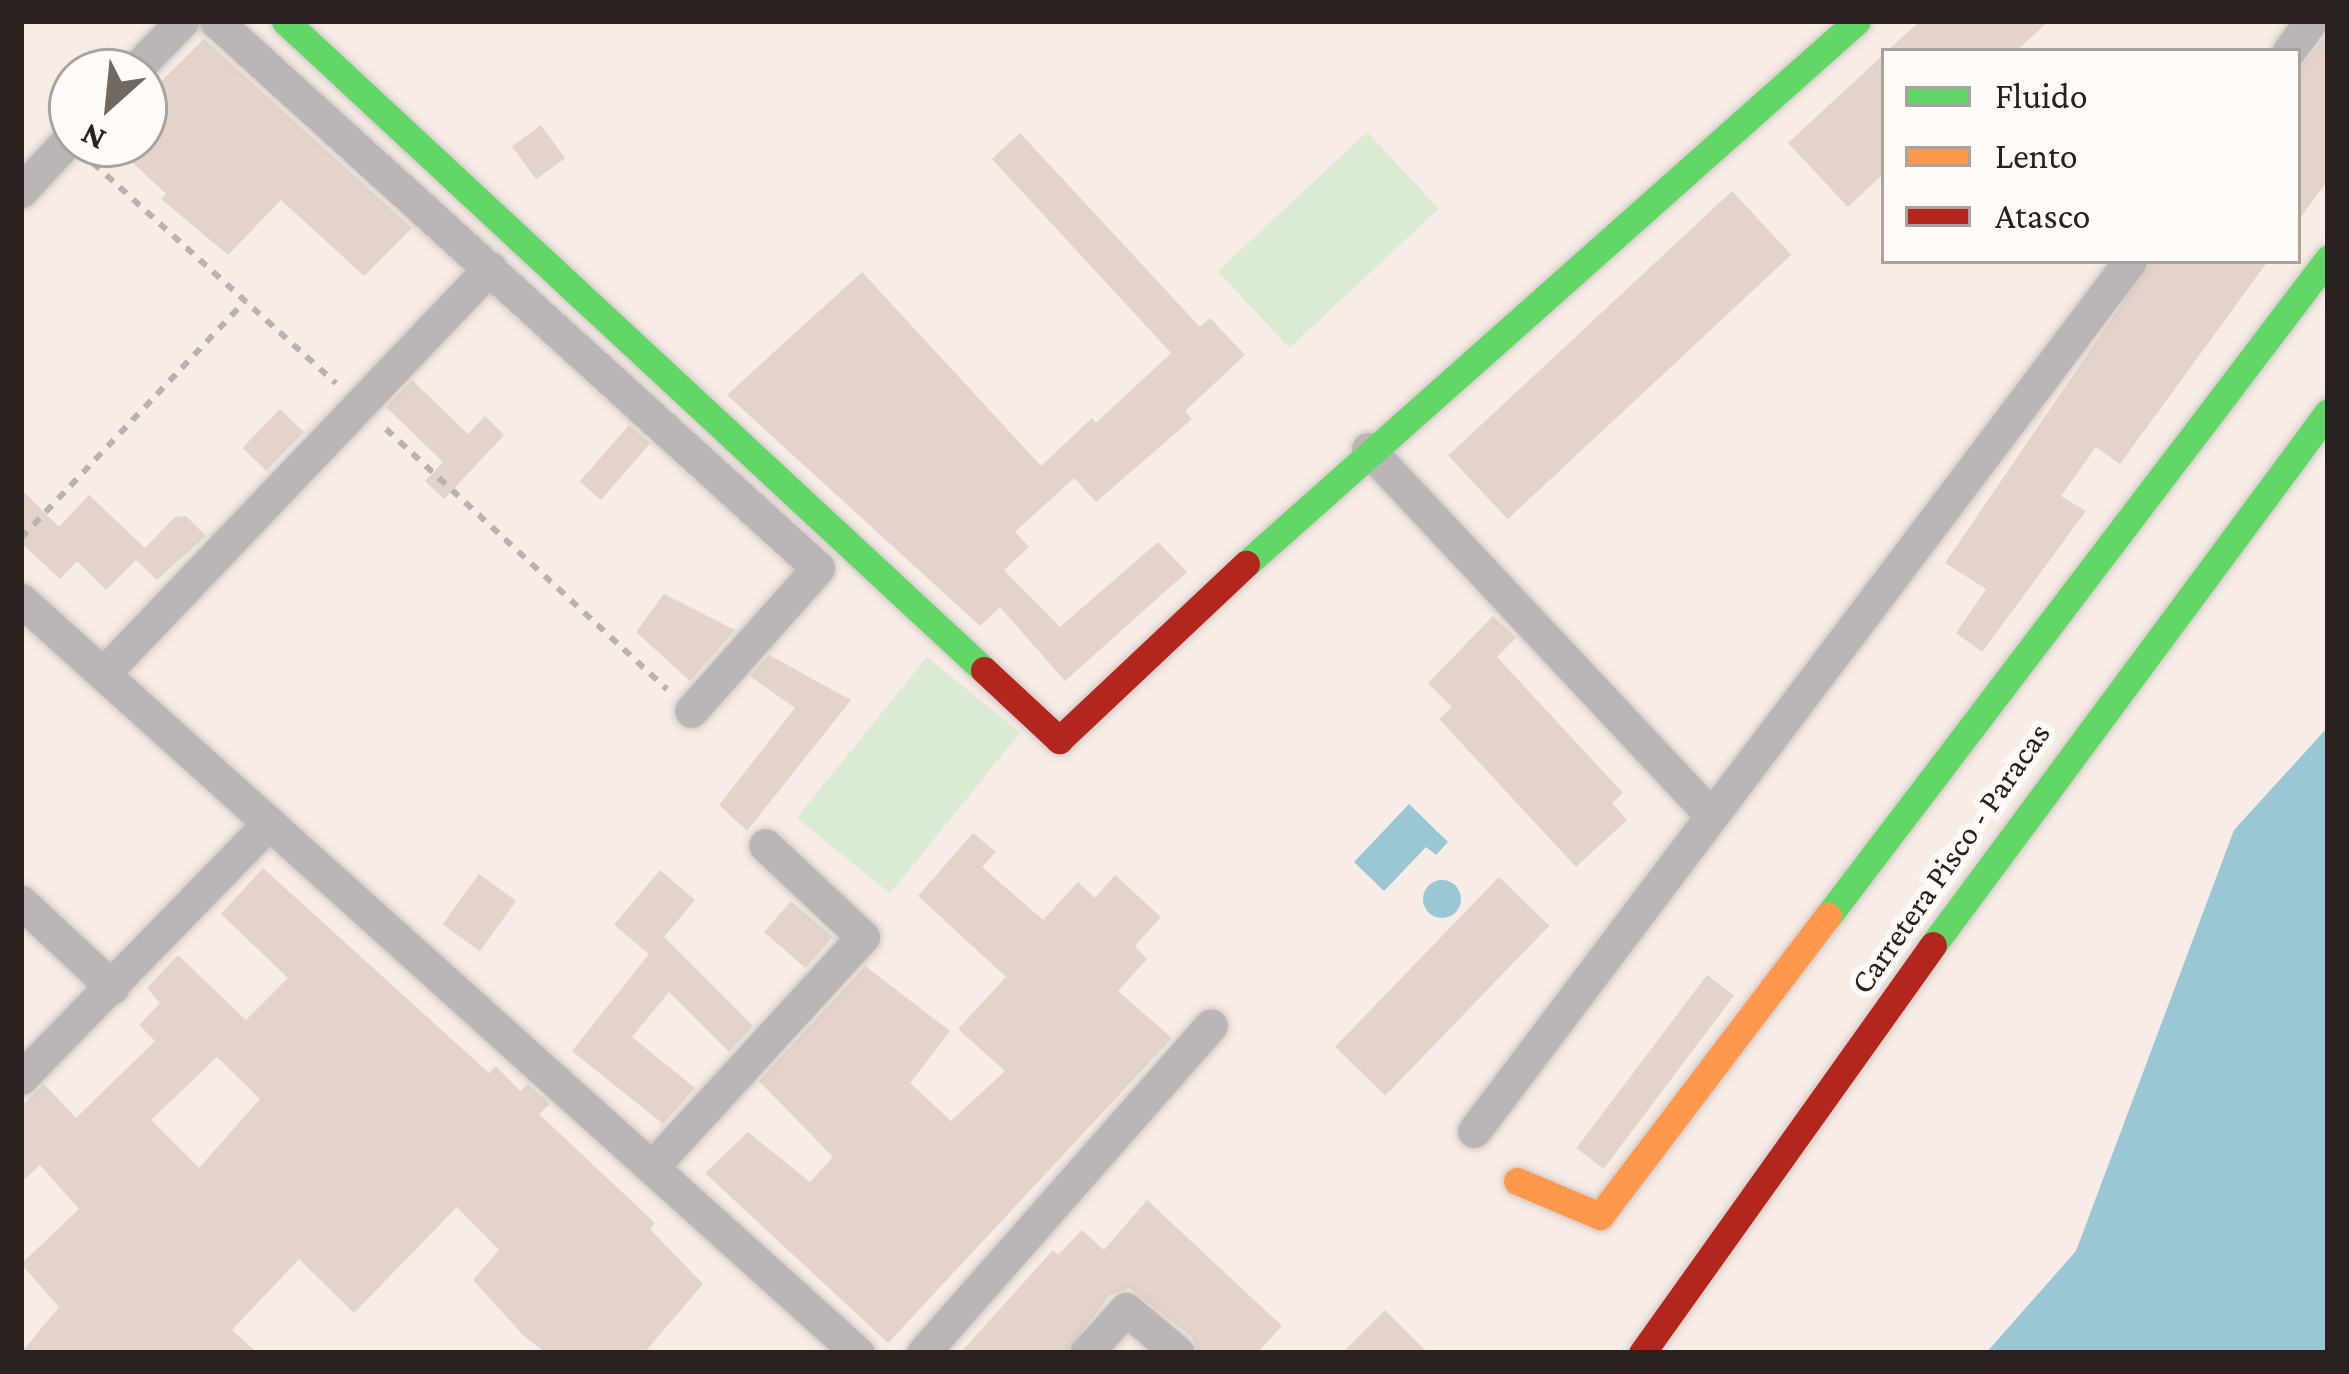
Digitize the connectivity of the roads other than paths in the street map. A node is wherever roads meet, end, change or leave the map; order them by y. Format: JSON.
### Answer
{"nodes":[{"id":1,"x":182,"y":21,"type":"edge"},
{"id":2,"x":216,"y":21,"type":"edge"},
{"id":3,"x":285,"y":21,"type":"edge"},
{"id":4,"x":1857,"y":21,"type":"edge"},
{"id":5,"x":2311,"y":21,"type":"edge"},
{"id":6,"x":156,"y":48,"type":"edge"},
{"id":7,"x":2291,"y":48,"type":"edge"},
{"id":8,"x":48,"y":162,"type":"edge"},
{"id":9,"x":21,"y":191,"type":"edge"},
{"id":10,"x":2328,"y":259,"type":"edge"},
{"id":11,"x":2128,"y":264,"type":"edge"},
{"id":12,"x":490,"y":268,"type":"junction"},
{"id":13,"x":2328,"y":412,"type":"edge"},
{"id":14,"x":1368,"y":449,"type":"junction"},
{"id":15,"x":21,"y":600,"type":"edge"},
{"id":16,"x":103,"y":674,"type":"junction"},
{"id":17,"x":692,"y":711,"type":"dead end"},
{"id":18,"x":1711,"y":814,"type":"junction"},
{"id":19,"x":268,"y":824,"type":"junction"},
{"id":20,"x":765,"y":845,"type":"dead end"},
{"id":21,"x":21,"y":902,"type":"edge"},
{"id":22,"x":112,"y":987,"type":"junction"},
{"id":23,"x":1211,"y":1024,"type":"dead end"},
{"id":24,"x":21,"y":1078,"type":"edge"},
{"id":25,"x":1474,"y":1131,"type":"dead end"},
{"id":26,"x":652,"y":1167,"type":"junction"},
{"id":27,"x":1517,"y":1181,"type":"dead end"},
{"id":28,"x":859,"y":1353,"type":"edge"},
{"id":29,"x":923,"y":1353,"type":"edge"},
{"id":30,"x":1086,"y":1353,"type":"edge"},
{"id":31,"x":1178,"y":1353,"type":"edge"},
{"id":32,"x":1642,"y":1353,"type":"edge"}],
"edges":[{"from":1,"to":6,"type":"street"},
{"from":2,"to":12,"type":"street"},
{"from":3,"to":14,"type":"street"},
{"from":4,"to":14,"type":"street"},
{"from":5,"to":7,"type":"street"},
{"from":8,"to":9,"type":"street"},
{"from":10,"to":27,"type":"street"},
{"from":11,"to":18,"type":"street"},
{"from":12,"to":16,"type":"street"},
{"from":12,"to":17,"type":"street"},
{"from":13,"to":32,"type":"street","name":"Carretera Pisco - Paracas"},
{"from":14,"to":18,"type":"street"},
{"from":15,"to":16,"type":"street"},
{"from":16,"to":19,"type":"street"},
{"from":18,"to":25,"type":"street"},
{"from":19,"to":22,"type":"street"},
{"from":19,"to":26,"type":"street"},
{"from":20,"to":26,"type":"street"},
{"from":21,"to":22,"type":"street"},
{"from":22,"to":24,"type":"street"},
{"from":23,"to":29,"type":"street"},
{"from":26,"to":28,"type":"street"},
{"from":30,"to":31,"type":"street"}]}
